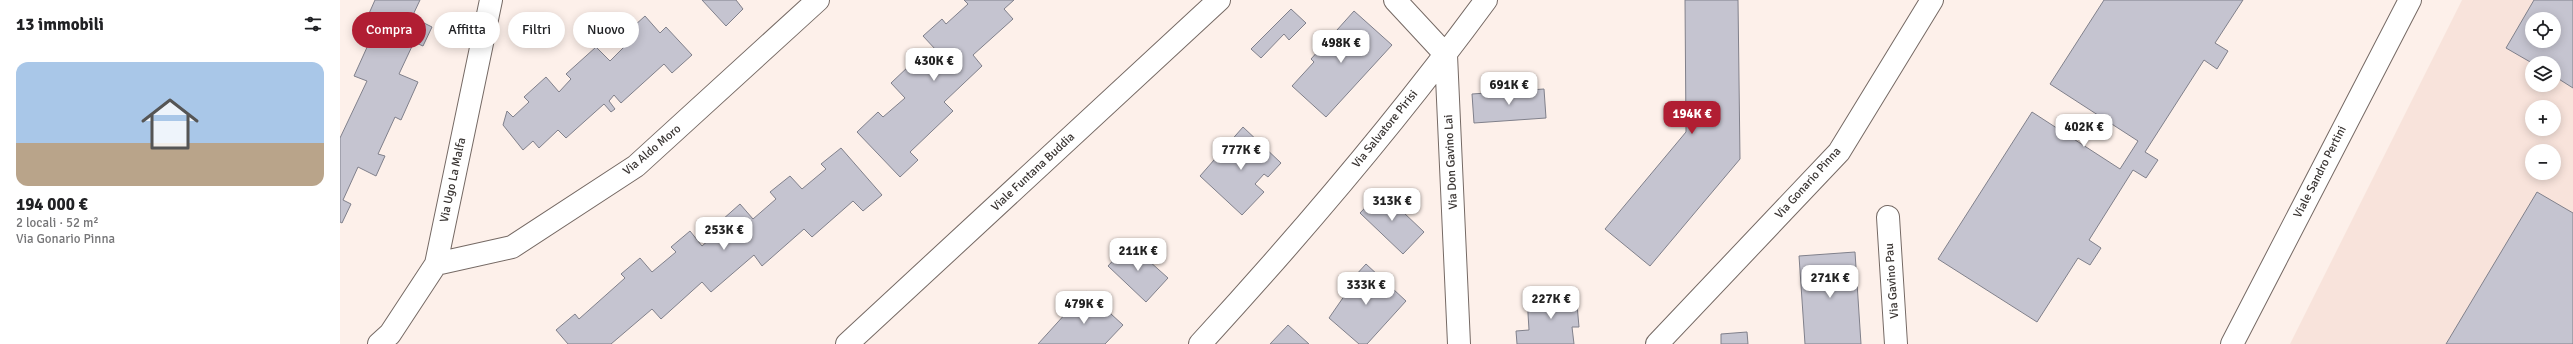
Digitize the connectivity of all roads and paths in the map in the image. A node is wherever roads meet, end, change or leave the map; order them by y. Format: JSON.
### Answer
{"nodes":[{"id":1,"x":490,"y":0,"type":"edge"},
{"id":2,"x":818,"y":0,"type":"edge"},
{"id":3,"x":1219,"y":0,"type":"edge"},
{"id":4,"x":1395,"y":0,"type":"edge"},
{"id":5,"x":1486,"y":0,"type":"edge"},
{"id":6,"x":1932,"y":0,"type":"edge"},
{"id":7,"x":2410,"y":0,"type":"edge"},
{"id":8,"x":1446,"y":55,"type":"junction"},
{"id":9,"x":1888,"y":218,"type":"dead end"},
{"id":10,"x":436,"y":264,"type":"junction"},
{"id":11,"x":379,"y":344,"type":"edge"},
{"id":12,"x":847,"y":344,"type":"edge"},
{"id":13,"x":1200,"y":344,"type":"edge"},
{"id":14,"x":1458,"y":344,"type":"edge"},
{"id":15,"x":1657,"y":344,"type":"edge"},
{"id":16,"x":1896,"y":344,"type":"edge"},
{"id":17,"x":2232,"y":344,"type":"edge"}],
"edges":[{"from":1,"to":10,"type":"street","name":"Via Ugo La Malfa"},
{"from":2,"to":10,"type":"street","name":"Via Aldo Moro"},
{"from":3,"to":12,"type":"street","name":"Viale Funtana Buddia"},
{"from":4,"to":8,"type":"street"},
{"from":5,"to":8,"type":"street","name":"Via Salvatore Pirisi"},
{"from":6,"to":15,"type":"street","name":"Via Gonario Pinna"},
{"from":7,"to":17,"type":"street","name":"Viale Sandro Pertini"},
{"from":8,"to":13,"type":"street","name":"Via Salvatore Pirisi"},
{"from":8,"to":14,"type":"street","name":"Via Don Gavino Lai"},
{"from":9,"to":16,"type":"street","name":"Via Gavino Pau"},
{"from":10,"to":11,"type":"street","name":"Via Ugo La Malfa"}]}
